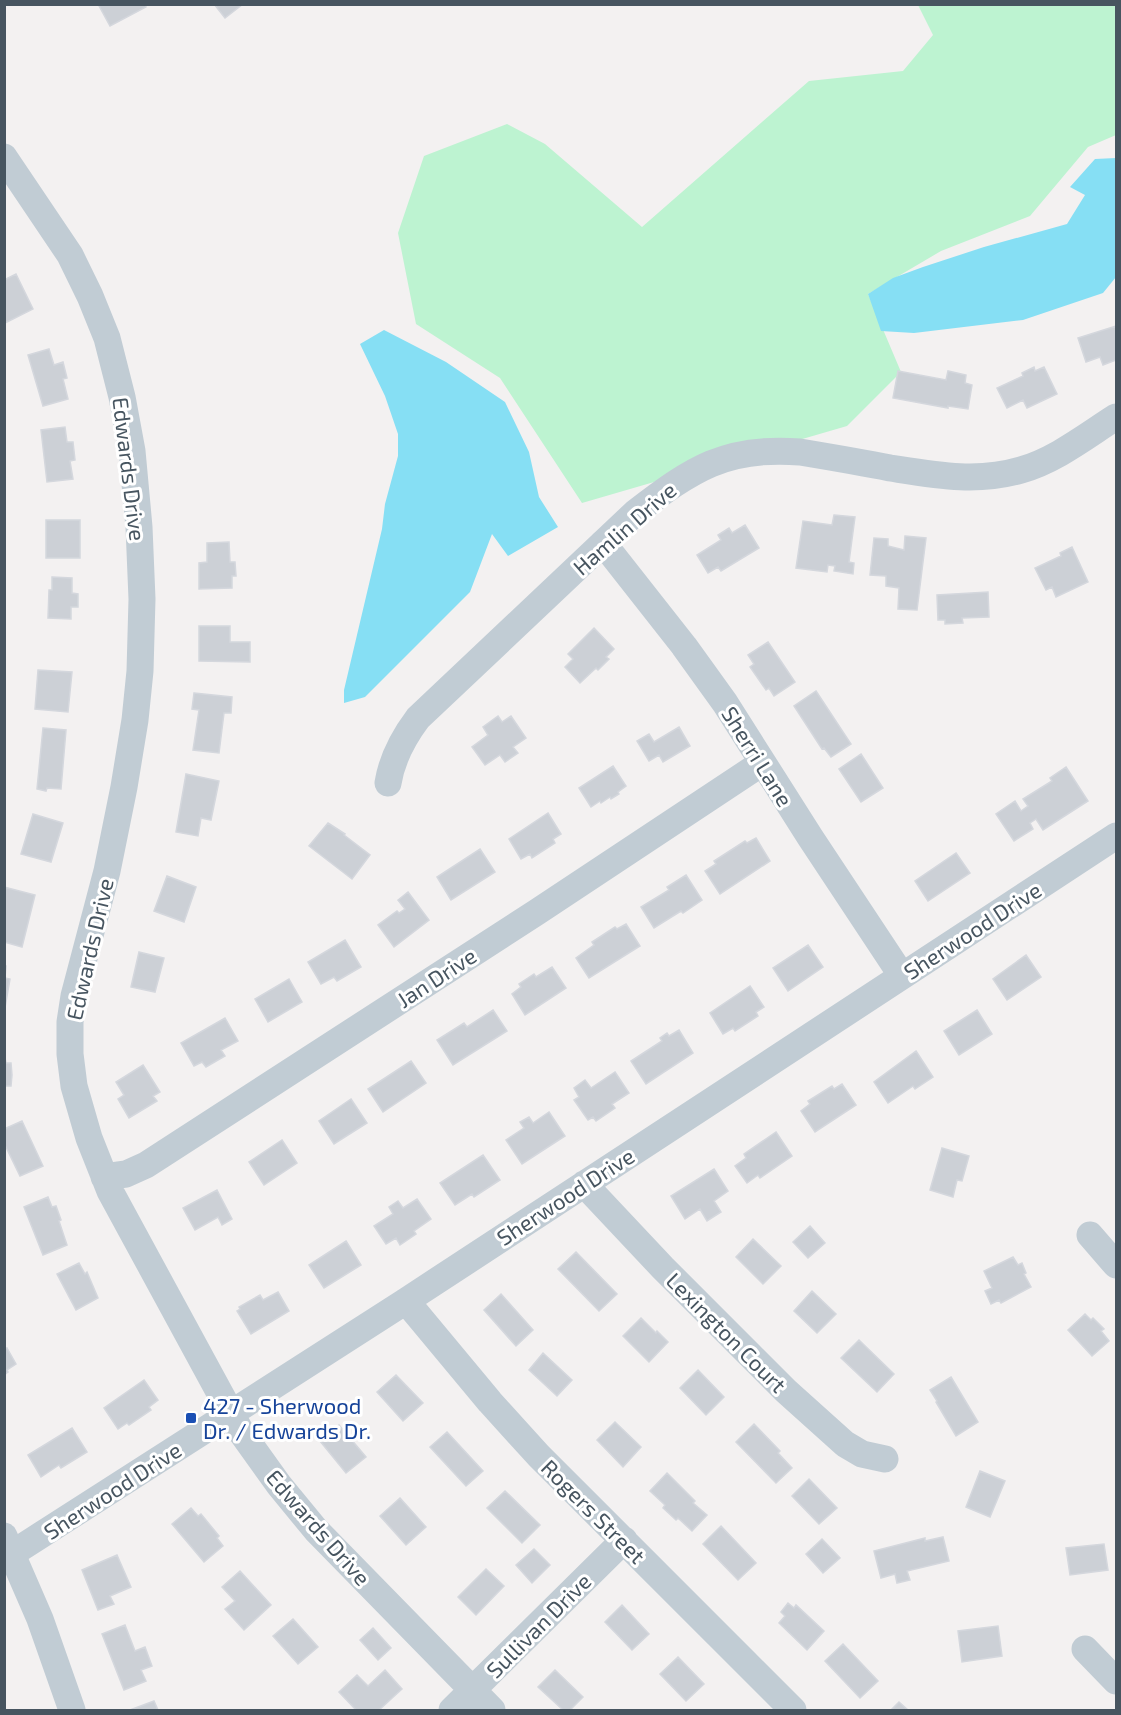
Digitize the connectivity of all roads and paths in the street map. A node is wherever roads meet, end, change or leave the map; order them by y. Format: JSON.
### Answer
{"nodes":[{"id":1,"x":4,"y":157,"type":"edge"},
{"id":2,"x":1116,"y":417,"type":"edge"},
{"id":3,"x":603,"y":543,"type":"junction"},
{"id":4,"x":762,"y":763,"type":"junction"},
{"id":5,"x":388,"y":783,"type":"dead end"},
{"id":6,"x":1116,"y":836,"type":"edge"},
{"id":7,"x":902,"y":976,"type":"junction"},
{"id":8,"x":104,"y":1177,"type":"junction"},
{"id":9,"x":584,"y":1184,"type":"junction"},
{"id":10,"x":1090,"y":1235,"type":"dead end"},
{"id":11,"x":1116,"y":1265,"type":"edge"},
{"id":12,"x":406,"y":1301,"type":"junction"},
{"id":13,"x":230,"y":1414,"type":"junction"},
{"id":14,"x":885,"y":1459,"type":"dead end"},
{"id":15,"x":624,"y":1540,"type":"junction"},
{"id":16,"x":9,"y":1545,"type":"edge"},
{"id":17,"x":1085,"y":1649,"type":"dead end"},
{"id":18,"x":1116,"y":1682,"type":"edge"},
{"id":19,"x":472,"y":1691,"type":"junction"},
{"id":20,"x":72,"y":1710,"type":"edge"},
{"id":21,"x":452,"y":1710,"type":"edge"},
{"id":22,"x":492,"y":1710,"type":"edge"},
{"id":23,"x":794,"y":1710,"type":"edge"}],
"edges":[{"from":1,"to":8,"type":"street","name":"Edwards Drive"},
{"from":2,"to":3,"type":"street","name":"Hamlin Drive"},
{"from":3,"to":4,"type":"street","name":"Sherri Lane"},
{"from":3,"to":5,"type":"street","name":"Hamlin Drive"},
{"from":4,"to":7,"type":"street","name":"Sherri Lane"},
{"from":4,"to":8,"type":"street","name":"Jan Drive"},
{"from":6,"to":7,"type":"street","name":"Sherwood Drive"},
{"from":7,"to":9,"type":"street","name":"Sherwood Drive"},
{"from":8,"to":13,"type":"street","name":"Edwards Drive"},
{"from":9,"to":12,"type":"street","name":"Sherwood Drive"},
{"from":9,"to":14,"type":"street","name":"Lexington Court"},
{"from":10,"to":11,"type":"street"},
{"from":12,"to":13,"type":"street","name":"Sherwood Drive"},
{"from":12,"to":15,"type":"street","name":"Rogers Street"},
{"from":13,"to":16,"type":"street","name":"Sherwood Drive"},
{"from":13,"to":19,"type":"street","name":"Edwards Drive"},
{"from":15,"to":19,"type":"street","name":"Sullivan Drive"},
{"from":15,"to":23,"type":"street","name":"Rogers Street"},
{"from":16,"to":20,"type":"street"},
{"from":17,"to":18,"type":"street"},
{"from":19,"to":21,"type":"street","name":"Sullivan Drive"},
{"from":19,"to":22,"type":"street","name":"Edwards Drive"}]}
